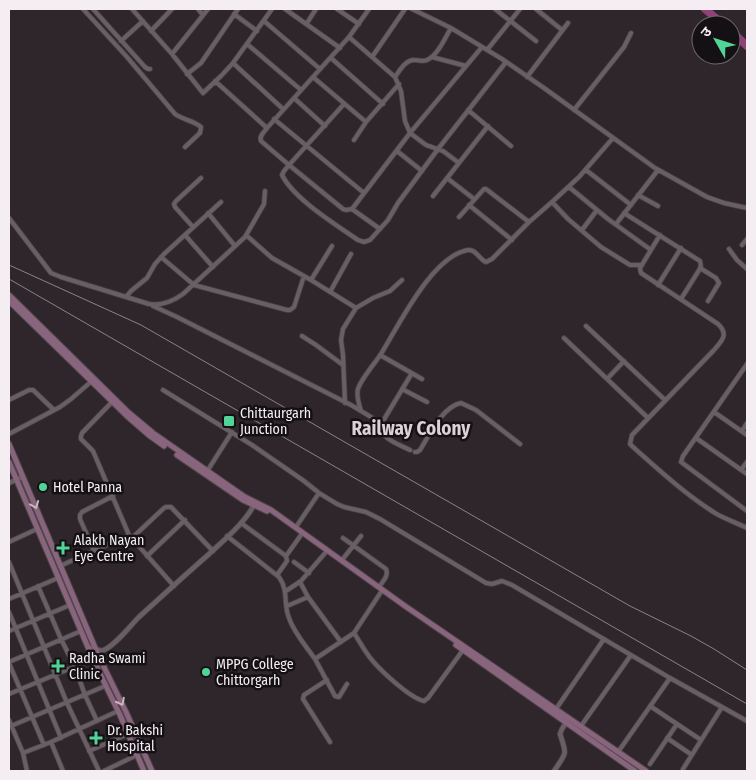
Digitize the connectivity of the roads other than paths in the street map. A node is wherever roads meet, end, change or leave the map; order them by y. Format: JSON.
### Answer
{"nodes":[{"id":1,"x":83,"y":9,"type":"edge"},
{"id":2,"x":93,"y":9,"type":"edge"},
{"id":3,"x":132,"y":9,"type":"edge"},
{"id":4,"x":172,"y":9,"type":"edge"},
{"id":5,"x":198,"y":9,"type":"edge"},
{"id":6,"x":208,"y":9,"type":"edge"},
{"id":7,"x":238,"y":9,"type":"edge"},
{"id":8,"x":272,"y":9,"type":"edge"},
{"id":9,"x":285,"y":9,"type":"edge"},
{"id":10,"x":316,"y":9,"type":"edge"},
{"id":11,"x":337,"y":9,"type":"edge"},
{"id":12,"x":369,"y":9,"type":"edge"},
{"id":13,"x":405,"y":9,"type":"edge"},
{"id":14,"x":412,"y":9,"type":"edge"},
{"id":15,"x":496,"y":9,"type":"edge"},
{"id":16,"x":520,"y":9,"type":"edge"},
{"id":17,"x":536,"y":9,"type":"edge"},
{"id":18,"x":234,"y":14,"type":"junction"},
{"id":19,"x":203,"y":15,"type":"junction"},
{"id":20,"x":510,"y":20,"type":"junction"},
{"id":21,"x":264,"y":21,"type":"junction"},
{"id":22,"x":143,"y":22,"type":"junction"},
{"id":23,"x":306,"y":23,"type":"junction"},
{"id":24,"x":568,"y":23,"type":"dead end"},
{"id":25,"x":359,"y":24,"type":"junction"},
{"id":26,"x":450,"y":28,"type":"junction"},
{"id":27,"x":562,"y":30,"type":"junction"},
{"id":28,"x":151,"y":31,"type":"junction"},
{"id":29,"x":257,"y":31,"type":"junction"},
{"id":30,"x":631,"y":33,"type":"dead end"},
{"id":31,"x":349,"y":37,"type":"junction"},
{"id":32,"x":121,"y":41,"type":"junction"},
{"id":33,"x":536,"y":41,"type":"dead end"},
{"id":34,"x":247,"y":44,"type":"junction"},
{"id":35,"x":340,"y":48,"type":"junction"},
{"id":36,"x":485,"y":48,"type":"junction"},
{"id":37,"x":172,"y":54,"type":"junction"},
{"id":38,"x":372,"y":57,"type":"junction"},
{"id":39,"x":432,"y":57,"type":"junction"},
{"id":40,"x":331,"y":58,"type":"junction"},
{"id":41,"x":506,"y":62,"type":"junction"},
{"id":42,"x":233,"y":63,"type":"junction"},
{"id":43,"x":466,"y":66,"type":"junction"},
{"id":44,"x":150,"y":68,"type":"dead end"},
{"id":45,"x":320,"y":69,"type":"junction"},
{"id":46,"x":187,"y":74,"type":"junction"},
{"id":47,"x":313,"y":77,"type":"junction"},
{"id":48,"x":394,"y":77,"type":"junction"},
{"id":49,"x":528,"y":77,"type":"junction"},
{"id":50,"x":215,"y":81,"type":"junction"},
{"id":51,"x":399,"y":84,"type":"junction"},
{"id":52,"x":301,"y":90,"type":"junction"},
{"id":53,"x":294,"y":98,"type":"junction"},
{"id":54,"x":344,"y":104,"type":"junction"},
{"id":55,"x":382,"y":104,"type":"junction"},
{"id":56,"x":283,"y":109,"type":"junction"},
{"id":57,"x":468,"y":110,"type":"junction"},
{"id":58,"x":574,"y":110,"type":"junction"},
{"id":59,"x":274,"y":119,"type":"junction"},
{"id":60,"x":366,"y":122,"type":"junction"},
{"id":61,"x":325,"y":126,"type":"junction"},
{"id":62,"x":488,"y":126,"type":"junction"},
{"id":63,"x":267,"y":128,"type":"junction"},
{"id":64,"x":410,"y":133,"type":"junction"},
{"id":65,"x":613,"y":138,"type":"junction"},
{"id":66,"x":354,"y":140,"type":"dead end"},
{"id":67,"x":306,"y":146,"type":"junction"},
{"id":68,"x":511,"y":146,"type":"dead end"},
{"id":69,"x":185,"y":147,"type":"dead end"},
{"id":70,"x":438,"y":149,"type":"junction"},
{"id":71,"x":396,"y":151,"type":"junction"},
{"id":72,"x":458,"y":162,"type":"junction"},
{"id":73,"x":289,"y":165,"type":"junction"},
{"id":74,"x":586,"y":170,"type":"junction"},
{"id":75,"x":658,"y":170,"type":"junction"},
{"id":76,"x":422,"y":171,"type":"junction"},
{"id":77,"x":201,"y":178,"type":"dead end"},
{"id":78,"x":447,"y":178,"type":"junction"},
{"id":79,"x":569,"y":187,"type":"junction"},
{"id":80,"x":265,"y":190,"type":"dead end"},
{"id":81,"x":364,"y":193,"type":"junction"},
{"id":82,"x":638,"y":195,"type":"junction"},
{"id":83,"x":433,"y":196,"type":"dead end"},
{"id":84,"x":474,"y":200,"type":"junction"},
{"id":85,"x":221,"y":202,"type":"dead end"},
{"id":86,"x":552,"y":202,"type":"junction"},
{"id":87,"x":469,"y":205,"type":"junction"},
{"id":88,"x":631,"y":205,"type":"junction"},
{"id":89,"x":658,"y":206,"type":"dead end"},
{"id":90,"x":747,"y":208,"type":"edge"},
{"id":91,"x":352,"y":209,"type":"junction"},
{"id":92,"x":597,"y":210,"type":"junction"},
{"id":93,"x":624,"y":213,"type":"junction"},
{"id":94,"x":208,"y":214,"type":"junction"},
{"id":95,"x":459,"y":216,"type":"dead end"},
{"id":96,"x":9,"y":218,"type":"edge"},
{"id":97,"x":529,"y":222,"type":"junction"},
{"id":98,"x":616,"y":224,"type":"junction"},
{"id":99,"x":193,"y":227,"type":"junction"},
{"id":100,"x":380,"y":229,"type":"junction"},
{"id":101,"x":582,"y":230,"type":"junction"},
{"id":102,"x":185,"y":235,"type":"junction"},
{"id":103,"x":660,"y":235,"type":"junction"},
{"id":104,"x":246,"y":236,"type":"junction"},
{"id":105,"x":747,"y":239,"type":"edge"},
{"id":106,"x":512,"y":240,"type":"junction"},
{"id":107,"x":236,"y":246,"type":"junction"},
{"id":108,"x":332,"y":246,"type":"dead end"},
{"id":109,"x":742,"y":246,"type":"dead end"},
{"id":110,"x":681,"y":248,"type":"junction"},
{"id":111,"x":729,"y":249,"type":"dead end"},
{"id":112,"x":650,"y":250,"type":"junction"},
{"id":113,"x":351,"y":254,"type":"dead end"},
{"id":114,"x":161,"y":257,"type":"junction"},
{"id":115,"x":642,"y":265,"type":"junction"},
{"id":116,"x":212,"y":268,"type":"junction"},
{"id":117,"x":700,"y":268,"type":"junction"},
{"id":118,"x":747,"y":269,"type":"edge"},
{"id":119,"x":304,"y":276,"type":"junction"},
{"id":120,"x":311,"y":280,"type":"junction"},
{"id":121,"x":402,"y":280,"type":"dead end"},
{"id":122,"x":194,"y":285,"type":"junction"},
{"id":123,"x":658,"y":285,"type":"junction"},
{"id":124,"x":330,"y":292,"type":"junction"},
{"id":125,"x":9,"y":295,"type":"edge"},
{"id":126,"x":126,"y":297,"type":"junction"},
{"id":127,"x":681,"y":299,"type":"junction"},
{"id":128,"x":9,"y":301,"type":"edge"},
{"id":129,"x":708,"y":301,"type":"dead end"},
{"id":130,"x":149,"y":304,"type":"junction"},
{"id":131,"x":356,"y":308,"type":"junction"},
{"id":132,"x":586,"y":326,"type":"dead end"},
{"id":133,"x":302,"y":336,"type":"dead end"},
{"id":134,"x":564,"y":338,"type":"dead end"},
{"id":135,"x":380,"y":355,"type":"junction"},
{"id":136,"x":624,"y":361,"type":"junction"},
{"id":137,"x":344,"y":365,"type":"junction"},
{"id":138,"x":747,"y":366,"type":"edge"},
{"id":139,"x":412,"y":373,"type":"junction"},
{"id":140,"x":422,"y":379,"type":"dead end"},
{"id":141,"x":607,"y":379,"type":"junction"},
{"id":142,"x":93,"y":380,"type":"junction"},
{"id":143,"x":402,"y":389,"type":"junction"},
{"id":144,"x":163,"y":390,"type":"dead end"},
{"id":145,"x":9,"y":400,"type":"edge"},
{"id":146,"x":665,"y":400,"type":"junction"},
{"id":147,"x":112,"y":402,"type":"junction"},
{"id":148,"x":427,"y":402,"type":"dead end"},
{"id":149,"x":345,"y":403,"type":"junction"},
{"id":150,"x":54,"y":410,"type":"junction"},
{"id":151,"x":361,"y":411,"type":"junction"},
{"id":152,"x":714,"y":412,"type":"junction"},
{"id":153,"x":648,"y":418,"type":"junction"},
{"id":154,"x":747,"y":423,"type":"edge"},
{"id":155,"x":380,"y":426,"type":"junction"},
{"id":156,"x":742,"y":431,"type":"junction"},
{"id":157,"x":232,"y":432,"type":"junction"},
{"id":158,"x":9,"y":434,"type":"edge"},
{"id":159,"x":747,"y":435,"type":"edge"},
{"id":160,"x":696,"y":438,"type":"junction"},
{"id":161,"x":9,"y":444,"type":"edge"},
{"id":162,"x":520,"y":444,"type":"dead end"},
{"id":163,"x":9,"y":462,"type":"edge"},
{"id":164,"x":747,"y":462,"type":"edge"},
{"id":165,"x":741,"y":470,"type":"junction"},
{"id":166,"x":206,"y":473,"type":"junction"},
{"id":167,"x":747,"y":474,"type":"edge"},
{"id":168,"x":22,"y":477,"type":"junction"},
{"id":169,"x":16,"y":480,"type":"junction"},
{"id":170,"x":9,"y":483,"type":"edge"},
{"id":171,"x":319,"y":493,"type":"junction"},
{"id":172,"x":113,"y":496,"type":"junction"},
{"id":173,"x":255,"y":504,"type":"junction"},
{"id":174,"x":747,"y":511,"type":"edge"},
{"id":175,"x":184,"y":520,"type":"junction"},
{"id":176,"x":241,"y":523,"type":"junction"},
{"id":177,"x":296,"y":527,"type":"junction"},
{"id":178,"x":747,"y":528,"type":"edge"},
{"id":179,"x":37,"y":529,"type":"junction"},
{"id":180,"x":301,"y":535,"type":"junction"},
{"id":181,"x":227,"y":536,"type":"junction"},
{"id":182,"x":361,"y":536,"type":"dead end"},
{"id":183,"x":131,"y":537,"type":"junction"},
{"id":184,"x":343,"y":538,"type":"dead end"},
{"id":185,"x":9,"y":542,"type":"edge"},
{"id":186,"x":353,"y":546,"type":"junction"},
{"id":187,"x":94,"y":551,"type":"junction"},
{"id":188,"x":213,"y":551,"type":"junction"},
{"id":189,"x":326,"y":552,"type":"junction"},
{"id":190,"x":147,"y":556,"type":"junction"},
{"id":191,"x":286,"y":556,"type":"junction"},
{"id":192,"x":342,"y":560,"type":"junction"},
{"id":193,"x":9,"y":562,"type":"edge"},
{"id":194,"x":294,"y":562,"type":"dead end"},
{"id":195,"x":60,"y":566,"type":"junction"},
{"id":196,"x":309,"y":573,"type":"junction"},
{"id":197,"x":277,"y":575,"type":"junction"},
{"id":198,"x":58,"y":578,"type":"junction"},
{"id":199,"x":300,"y":582,"type":"junction"},
{"id":200,"x":38,"y":586,"type":"junction"},
{"id":201,"x":174,"y":586,"type":"junction"},
{"id":202,"x":380,"y":590,"type":"junction"},
{"id":203,"x":286,"y":591,"type":"junction"},
{"id":204,"x":22,"y":593,"type":"junction"},
{"id":205,"x":308,"y":597,"type":"junction"},
{"id":206,"x":9,"y":599,"type":"edge"},
{"id":207,"x":70,"y":604,"type":"junction"},
{"id":208,"x":287,"y":606,"type":"junction"},
{"id":209,"x":9,"y":612,"type":"edge"},
{"id":210,"x":50,"y":613,"type":"junction"},
{"id":211,"x":33,"y":621,"type":"junction"},
{"id":212,"x":15,"y":628,"type":"junction"},
{"id":213,"x":9,"y":631,"type":"edge"},
{"id":214,"x":81,"y":631,"type":"junction"},
{"id":215,"x":354,"y":633,"type":"junction"},
{"id":216,"x":61,"y":639,"type":"junction"},
{"id":217,"x":604,"y":639,"type":"junction"},
{"id":218,"x":341,"y":642,"type":"junction"},
{"id":219,"x":44,"y":647,"type":"junction"},
{"id":220,"x":88,"y":647,"type":"junction"},
{"id":221,"x":96,"y":650,"type":"junction"},
{"id":222,"x":463,"y":650,"type":"junction"},
{"id":223,"x":26,"y":654,"type":"junction"},
{"id":224,"x":631,"y":655,"type":"junction"},
{"id":225,"x":93,"y":659,"type":"junction"},
{"id":226,"x":315,"y":659,"type":"junction"},
{"id":227,"x":9,"y":662,"type":"edge"},
{"id":228,"x":75,"y":667,"type":"junction"},
{"id":229,"x":55,"y":675,"type":"junction"},
{"id":230,"x":670,"y":678,"type":"junction"},
{"id":231,"x":327,"y":680,"type":"junction"},
{"id":232,"x":38,"y":682,"type":"junction"},
{"id":233,"x":347,"y":684,"type":"dead end"},
{"id":234,"x":105,"y":686,"type":"junction"},
{"id":235,"x":20,"y":690,"type":"junction"},
{"id":236,"x":9,"y":694,"type":"edge"},
{"id":237,"x":85,"y":695,"type":"junction"},
{"id":238,"x":67,"y":703,"type":"junction"},
{"id":239,"x":650,"y":706,"type":"junction"},
{"id":240,"x":722,"y":708,"type":"junction"},
{"id":241,"x":556,"y":709,"type":"junction"},
{"id":242,"x":49,"y":710,"type":"junction"},
{"id":243,"x":118,"y":712,"type":"junction"},
{"id":244,"x":32,"y":717,"type":"junction"},
{"id":245,"x":9,"y":720,"type":"edge"},
{"id":246,"x":568,"y":720,"type":"junction"},
{"id":247,"x":97,"y":721,"type":"junction"},
{"id":248,"x":747,"y":721,"type":"edge"},
{"id":249,"x":677,"y":724,"type":"junction"},
{"id":250,"x":11,"y":726,"type":"junction"},
{"id":251,"x":581,"y":726,"type":"junction"},
{"id":252,"x":80,"y":730,"type":"junction"},
{"id":253,"x":128,"y":734,"type":"junction"},
{"id":254,"x":61,"y":738,"type":"junction"},
{"id":255,"x":667,"y":738,"type":"junction"},
{"id":256,"x":701,"y":740,"type":"junction"},
{"id":257,"x":51,"y":742,"type":"junction"},
{"id":258,"x":330,"y":742,"type":"dead end"},
{"id":259,"x":44,"y":745,"type":"junction"},
{"id":260,"x":90,"y":751,"type":"junction"},
{"id":261,"x":618,"y":752,"type":"junction"},
{"id":262,"x":24,"y":753,"type":"junction"},
{"id":263,"x":137,"y":755,"type":"junction"},
{"id":264,"x":692,"y":755,"type":"junction"},
{"id":265,"x":650,"y":764,"type":"dead end"},
{"id":266,"x":683,"y":769,"type":"dead end"},
{"id":267,"x":27,"y":771,"type":"edge"},
{"id":268,"x":63,"y":771,"type":"edge"},
{"id":269,"x":99,"y":771,"type":"edge"},
{"id":270,"x":104,"y":771,"type":"edge"},
{"id":271,"x":144,"y":771,"type":"edge"},
{"id":272,"x":152,"y":771,"type":"edge"},
{"id":273,"x":554,"y":771,"type":"edge"},
{"id":274,"x":635,"y":771,"type":"edge"},
{"id":275,"x":646,"y":771,"type":"edge"}],
"edges":[{"from":1,"to":69,"type":"street"},
{"from":2,"to":32,"type":"street"},
{"from":3,"to":22,"type":"street"},
{"from":4,"to":28,"type":"street"},
{"from":5,"to":19,"type":"street"},
{"from":6,"to":19,"type":"street"},
{"from":7,"to":18,"type":"street"},
{"from":8,"to":21,"type":"street"},
{"from":9,"to":23,"type":"street"},
{"from":10,"to":23,"type":"street"},
{"from":11,"to":25,"type":"street"},
{"from":12,"to":25,"type":"street"},
{"from":13,"to":38,"type":"street"},
{"from":14,"to":26,"type":"street"},
{"from":15,"to":20,"type":"street"},
{"from":16,"to":20,"type":"street"},
{"from":17,"to":27,"type":"street"},
{"from":18,"to":29,"type":"street"},
{"from":18,"to":46,"type":"street"},
{"from":19,"to":37,"type":"street"},
{"from":20,"to":33,"type":"street"},
{"from":20,"to":36,"type":"street"},
{"from":21,"to":29,"type":"street"},
{"from":21,"to":45,"type":"street"},
{"from":22,"to":28,"type":"street"},
{"from":22,"to":32,"type":"street"},
{"from":23,"to":35,"type":"street"},
{"from":24,"to":27,"type":"street"},
{"from":25,"to":31,"type":"street"},
{"from":26,"to":36,"type":"street"},
{"from":26,"to":39,"type":"street"},
{"from":27,"to":49,"type":"street"},
{"from":28,"to":37,"type":"street"},
{"from":29,"to":34,"type":"street"},
{"from":30,"to":58,"type":"street"},
{"from":31,"to":35,"type":"street"},
{"from":31,"to":38,"type":"street"},
{"from":32,"to":44,"type":"street"},
{"from":34,"to":42,"type":"street"},
{"from":34,"to":52,"type":"street"},
{"from":35,"to":40,"type":"street"},
{"from":36,"to":41,"type":"street"},
{"from":36,"to":43,"type":"street"},
{"from":37,"to":46,"type":"street"},
{"from":38,"to":48,"type":"street"},
{"from":39,"to":43,"type":"street"},
{"from":39,"to":48,"type":"street"},
{"from":40,"to":45,"type":"street"},
{"from":40,"to":55,"type":"street"},
{"from":41,"to":49,"type":"street"},
{"from":41,"to":57,"type":"street"},
{"from":42,"to":50,"type":"street"},
{"from":42,"to":56,"type":"street"},
{"from":43,"to":64,"type":"street"},
{"from":45,"to":47,"type":"street"},
{"from":46,"to":50,"type":"street"},
{"from":47,"to":52,"type":"street"},
{"from":47,"to":54,"type":"street"},
{"from":48,"to":51,"type":"street"},
{"from":49,"to":58,"type":"street"},
{"from":50,"to":63,"type":"street"},
{"from":51,"to":55,"type":"street"},
{"from":51,"to":64,"type":"street"},
{"from":52,"to":53,"type":"street"},
{"from":53,"to":56,"type":"street"},
{"from":53,"to":61,"type":"street"},
{"from":54,"to":60,"type":"street"},
{"from":54,"to":61,"type":"street"},
{"from":55,"to":60,"type":"street"},
{"from":56,"to":59,"type":"street"},
{"from":57,"to":62,"type":"street"},
{"from":57,"to":70,"type":"street"},
{"from":58,"to":65,"type":"street"},
{"from":59,"to":63,"type":"street"},
{"from":59,"to":67,"type":"street"},
{"from":60,"to":66,"type":"street"},
{"from":61,"to":67,"type":"street"},
{"from":62,"to":68,"type":"street"},
{"from":62,"to":72,"type":"street"},
{"from":63,"to":73,"type":"street"},
{"from":64,"to":70,"type":"street"},
{"from":64,"to":71,"type":"street"},
{"from":65,"to":74,"type":"street"},
{"from":65,"to":75,"type":"street"},
{"from":67,"to":73,"type":"street"},
{"from":67,"to":81,"type":"street"},
{"from":70,"to":72,"type":"street"},
{"from":70,"to":76,"type":"street"},
{"from":71,"to":76,"type":"street"},
{"from":71,"to":81,"type":"street"},
{"from":72,"to":78,"type":"street"},
{"from":73,"to":91,"type":"street"},
{"from":73,"to":100,"type":"street"},
{"from":74,"to":79,"type":"street"},
{"from":74,"to":88,"type":"street"},
{"from":75,"to":82,"type":"street"},
{"from":75,"to":90,"type":"street"},
{"from":76,"to":100,"type":"street"},
{"from":77,"to":99,"type":"street"},
{"from":78,"to":83,"type":"street"},
{"from":78,"to":84,"type":"street"},
{"from":79,"to":86,"type":"street"},
{"from":79,"to":92,"type":"street"},
{"from":80,"to":104,"type":"street"},
{"from":81,"to":91,"type":"street"},
{"from":82,"to":88,"type":"street"},
{"from":82,"to":89,"type":"street"},
{"from":84,"to":87,"type":"street"},
{"from":84,"to":97,"type":"street"},
{"from":85,"to":94,"type":"street"},
{"from":86,"to":97,"type":"street"},
{"from":86,"to":101,"type":"street"},
{"from":87,"to":95,"type":"street"},
{"from":87,"to":106,"type":"street"},
{"from":88,"to":93,"type":"street"},
{"from":91,"to":100,"type":"street"},
{"from":92,"to":98,"type":"street"},
{"from":92,"to":101,"type":"street"},
{"from":93,"to":98,"type":"street"},
{"from":93,"to":103,"type":"street"},
{"from":94,"to":99,"type":"street"},
{"from":94,"to":107,"type":"street"},
{"from":96,"to":126,"type":"street"},
{"from":97,"to":106,"type":"street"},
{"from":98,"to":112,"type":"street"},
{"from":99,"to":102,"type":"street"},
{"from":101,"to":115,"type":"street"},
{"from":102,"to":114,"type":"street"},
{"from":102,"to":116,"type":"street"},
{"from":103,"to":110,"type":"street"},
{"from":103,"to":112,"type":"street"},
{"from":104,"to":107,"type":"street"},
{"from":104,"to":119,"type":"street"},
{"from":105,"to":109,"type":"street"},
{"from":106,"to":135,"type":"street"},
{"from":107,"to":116,"type":"street"},
{"from":108,"to":120,"type":"street"},
{"from":110,"to":117,"type":"street"},
{"from":110,"to":123,"type":"street"},
{"from":111,"to":118,"type":"street"},
{"from":112,"to":115,"type":"street"},
{"from":113,"to":124,"type":"street"},
{"from":114,"to":122,"type":"street"},
{"from":114,"to":126,"type":"street"},
{"from":115,"to":123,"type":"street"},
{"from":116,"to":122,"type":"street"},
{"from":117,"to":127,"type":"street"},
{"from":117,"to":129,"type":"street"},
{"from":119,"to":120,"type":"street"},
{"from":119,"to":122,"type":"street"},
{"from":120,"to":124,"type":"street"},
{"from":121,"to":131,"type":"street"},
{"from":122,"to":130,"type":"street"},
{"from":123,"to":127,"type":"street"},
{"from":124,"to":131,"type":"street"},
{"from":125,"to":142,"type":"main road"},
{"from":126,"to":130,"type":"street"},
{"from":127,"to":146,"type":"street"},
{"from":128,"to":142,"type":"main road"},
{"from":130,"to":149,"type":"street"},
{"from":131,"to":137,"type":"street"},
{"from":132,"to":136,"type":"street"},
{"from":133,"to":137,"type":"street"},
{"from":134,"to":141,"type":"street"},
{"from":135,"to":139,"type":"street"},
{"from":135,"to":151,"type":"street"},
{"from":136,"to":141,"type":"street"},
{"from":136,"to":146,"type":"street"},
{"from":137,"to":149,"type":"street"},
{"from":138,"to":152,"type":"street"},
{"from":139,"to":140,"type":"street"},
{"from":139,"to":143,"type":"street"},
{"from":141,"to":153,"type":"street"},
{"from":142,"to":147,"type":"main road"},
{"from":142,"to":150,"type":"street"},
{"from":142,"to":166,"type":"main road"},
{"from":143,"to":148,"type":"street"},
{"from":143,"to":155,"type":"street"},
{"from":144,"to":157,"type":"street"},
{"from":145,"to":150,"type":"street"},
{"from":146,"to":153,"type":"street"},
{"from":147,"to":166,"type":"main road"},
{"from":147,"to":172,"type":"street"},
{"from":149,"to":151,"type":"street"},
{"from":150,"to":158,"type":"street"},
{"from":151,"to":155,"type":"street"},
{"from":152,"to":156,"type":"street"},
{"from":152,"to":160,"type":"street"},
{"from":153,"to":178,"type":"street"},
{"from":154,"to":156,"type":"street"},
{"from":155,"to":162,"type":"street"},
{"from":156,"to":159,"type":"street"},
{"from":157,"to":166,"type":"street"},
{"from":157,"to":171,"type":"street"},
{"from":160,"to":165,"type":"street"},
{"from":160,"to":174,"type":"street"},
{"from":161,"to":168,"type":"main road"},
{"from":163,"to":169,"type":"main road"},
{"from":164,"to":165,"type":"street"},
{"from":165,"to":167,"type":"street"},
{"from":166,"to":173,"type":"main road"},
{"from":168,"to":169,"type":"street"},
{"from":168,"to":195,"type":"main road","one_way":true},
{"from":169,"to":170,"type":"street"},
{"from":169,"to":179,"type":"main road"},
{"from":171,"to":177,"type":"street"},
{"from":171,"to":217,"type":"street"},
{"from":172,"to":183,"type":"street"},
{"from":172,"to":187,"type":"street"},
{"from":173,"to":176,"type":"street"},
{"from":173,"to":177,"type":"main road"},
{"from":173,"to":180,"type":"main road"},
{"from":175,"to":183,"type":"street"},
{"from":175,"to":188,"type":"street"},
{"from":175,"to":190,"type":"street"},
{"from":176,"to":181,"type":"street"},
{"from":176,"to":191,"type":"street"},
{"from":177,"to":192,"type":"main road"},
{"from":179,"to":185,"type":"street"},
{"from":179,"to":198,"type":"main road"},
{"from":180,"to":189,"type":"main road"},
{"from":180,"to":191,"type":"street"},
{"from":181,"to":188,"type":"street"},
{"from":181,"to":197,"type":"street"},
{"from":182,"to":186,"type":"street"},
{"from":183,"to":187,"type":"street"},
{"from":183,"to":190,"type":"street"},
{"from":184,"to":186,"type":"street"},
{"from":186,"to":192,"type":"street"},
{"from":186,"to":202,"type":"street"},
{"from":187,"to":195,"type":"street"},
{"from":188,"to":201,"type":"street"},
{"from":189,"to":196,"type":"street"},
{"from":189,"to":202,"type":"main road"},
{"from":190,"to":201,"type":"street"},
{"from":191,"to":197,"type":"street"},
{"from":192,"to":202,"type":"main road"},
{"from":193,"to":204,"type":"street"},
{"from":194,"to":196,"type":"street"},
{"from":195,"to":221,"type":"main road"},
{"from":196,"to":199,"type":"street"},
{"from":197,"to":203,"type":"street"},
{"from":198,"to":200,"type":"street"},
{"from":198,"to":207,"type":"main road"},
{"from":199,"to":203,"type":"street"},
{"from":199,"to":205,"type":"street"},
{"from":200,"to":204,"type":"street"},
{"from":200,"to":210,"type":"street"},
{"from":201,"to":221,"type":"street"},
{"from":202,"to":215,"type":"street"},
{"from":202,"to":222,"type":"main road"},
{"from":202,"to":241,"type":"main road"},
{"from":203,"to":208,"type":"street"},
{"from":204,"to":206,"type":"street"},
{"from":204,"to":211,"type":"street"},
{"from":205,"to":208,"type":"street"},
{"from":205,"to":218,"type":"street"},
{"from":207,"to":210,"type":"street"},
{"from":207,"to":214,"type":"main road"},
{"from":208,"to":226,"type":"street"},
{"from":209,"to":212,"type":"street"},
{"from":210,"to":211,"type":"street"},
{"from":210,"to":216,"type":"street"},
{"from":211,"to":212,"type":"street"},
{"from":211,"to":219,"type":"street"},
{"from":212,"to":213,"type":"street"},
{"from":212,"to":223,"type":"street"},
{"from":214,"to":216,"type":"street"},
{"from":214,"to":220,"type":"main road"},
{"from":215,"to":218,"type":"street"},
{"from":215,"to":222,"type":"street"},
{"from":216,"to":219,"type":"street"},
{"from":216,"to":228,"type":"street"},
{"from":217,"to":224,"type":"street"},
{"from":217,"to":241,"type":"street"},
{"from":218,"to":226,"type":"street"},
{"from":219,"to":223,"type":"street"},
{"from":219,"to":229,"type":"street"},
{"from":220,"to":221,"type":"street"},
{"from":220,"to":225,"type":"main road"},
{"from":221,"to":272,"type":"main road","one_way":true},
{"from":222,"to":246,"type":"main road"},
{"from":223,"to":227,"type":"street"},
{"from":223,"to":232,"type":"street"},
{"from":224,"to":230,"type":"street"},
{"from":224,"to":251,"type":"street"},
{"from":225,"to":228,"type":"street"},
{"from":225,"to":234,"type":"main road"},
{"from":226,"to":231,"type":"street"},
{"from":227,"to":235,"type":"street"},
{"from":228,"to":229,"type":"street"},
{"from":228,"to":237,"type":"street"},
{"from":229,"to":232,"type":"street"},
{"from":229,"to":238,"type":"street"},
{"from":230,"to":239,"type":"street"},
{"from":230,"to":240,"type":"street"},
{"from":231,"to":233,"type":"street"},
{"from":231,"to":258,"type":"street"},
{"from":232,"to":235,"type":"street"},
{"from":232,"to":242,"type":"street"},
{"from":234,"to":237,"type":"street"},
{"from":234,"to":243,"type":"main road"},
{"from":235,"to":236,"type":"street"},
{"from":235,"to":244,"type":"street"},
{"from":237,"to":238,"type":"street"},
{"from":237,"to":247,"type":"street"},
{"from":238,"to":242,"type":"street"},
{"from":238,"to":252,"type":"street"},
{"from":239,"to":249,"type":"street"},
{"from":239,"to":261,"type":"street"},
{"from":240,"to":248,"type":"street"},
{"from":240,"to":256,"type":"street"},
{"from":241,"to":246,"type":"main road"},
{"from":242,"to":244,"type":"street"},
{"from":242,"to":254,"type":"street"},
{"from":243,"to":247,"type":"street"},
{"from":243,"to":253,"type":"main road"},
{"from":244,"to":250,"type":"street"},
{"from":244,"to":259,"type":"street"},
{"from":245,"to":250,"type":"street"},
{"from":246,"to":251,"type":"main road"},
{"from":246,"to":273,"type":"street"},
{"from":246,"to":274,"type":"main road"},
{"from":247,"to":252,"type":"street"},
{"from":249,"to":255,"type":"street"},
{"from":249,"to":256,"type":"street"},
{"from":250,"to":262,"type":"street"},
{"from":251,"to":261,"type":"main road"},
{"from":252,"to":254,"type":"street"},
{"from":252,"to":260,"type":"street"},
{"from":253,"to":260,"type":"street"},
{"from":253,"to":263,"type":"main road"},
{"from":254,"to":257,"type":"street"},
{"from":255,"to":264,"type":"street"},
{"from":255,"to":265,"type":"street"},
{"from":256,"to":264,"type":"street"},
{"from":257,"to":259,"type":"street"},
{"from":257,"to":268,"type":"street"},
{"from":259,"to":262,"type":"street"},
{"from":260,"to":269,"type":"street"},
{"from":261,"to":275,"type":"main road"},
{"from":262,"to":267,"type":"street"},
{"from":263,"to":270,"type":"street"},
{"from":263,"to":271,"type":"main road"},
{"from":264,"to":266,"type":"street"}]}
